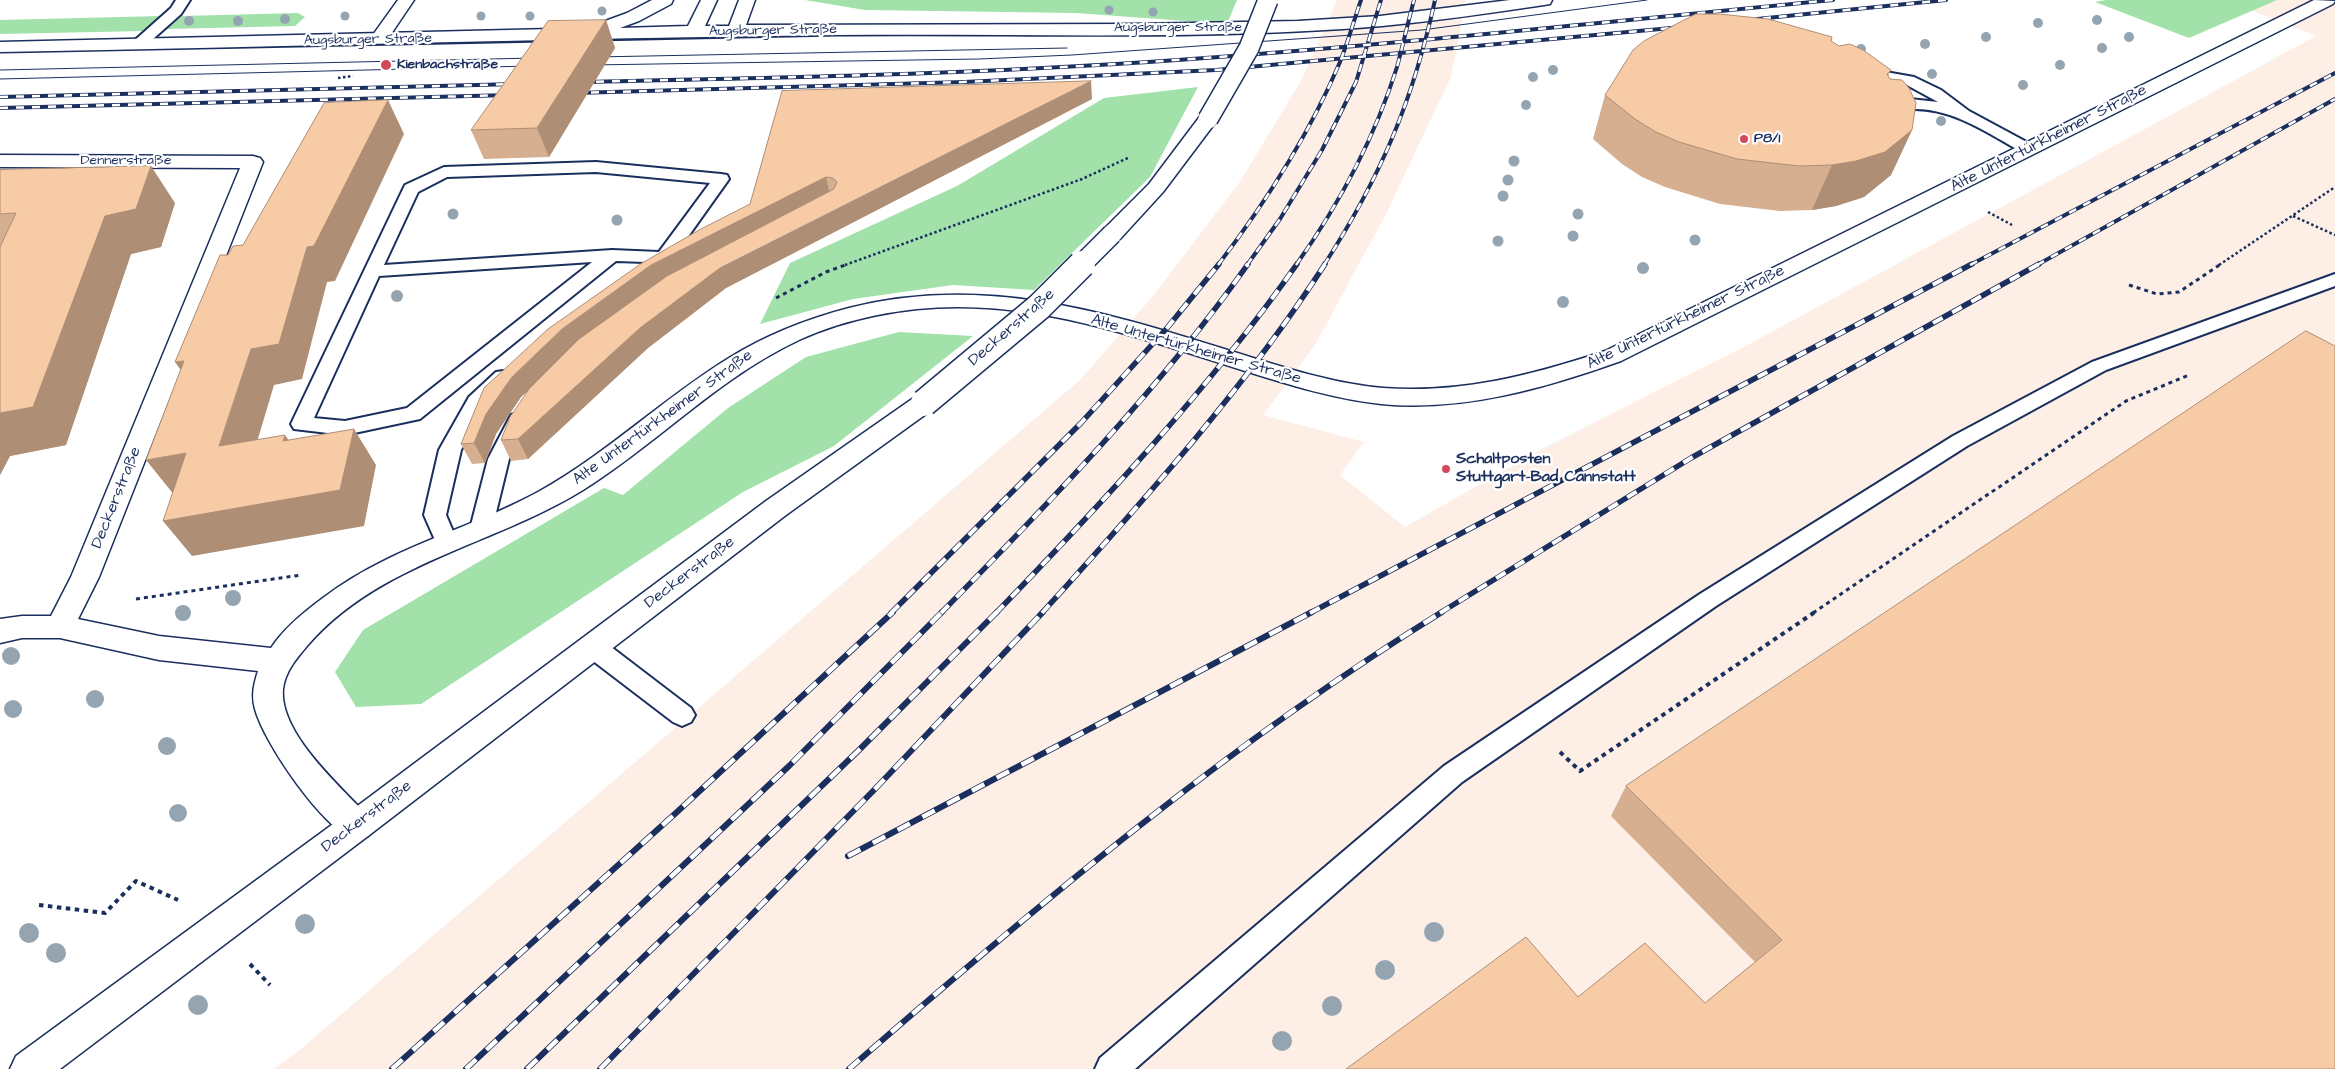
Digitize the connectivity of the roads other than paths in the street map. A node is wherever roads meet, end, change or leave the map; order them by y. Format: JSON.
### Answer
{"nodes":[{"id":1,"x":183,"y":0,"type":"edge"},
{"id":2,"x":406,"y":0,"type":"edge"},
{"id":3,"x":665,"y":0,"type":"edge"},
{"id":4,"x":709,"y":0,"type":"edge"},
{"id":5,"x":747,"y":0,"type":"edge"},
{"id":6,"x":1268,"y":0,"type":"edge"},
{"id":7,"x":1544,"y":0,"type":"edge"},
{"id":8,"x":2327,"y":0,"type":"edge"},
{"id":9,"x":735,"y":32,"type":"junction"},
{"id":10,"x":693,"y":33,"type":"junction"},
{"id":11,"x":579,"y":35,"type":"junction"},
{"id":12,"x":379,"y":39,"type":"junction"},
{"id":13,"x":139,"y":44,"type":"junction"},
{"id":14,"x":0,"y":46,"type":"edge"},
{"id":15,"x":1840,"y":77,"type":"edge"},
{"id":16,"x":1963,"y":114,"type":"junction"},
{"id":17,"x":1878,"y":119,"type":"edge"},
{"id":18,"x":2028,"y":149,"type":"junction"},
{"id":19,"x":0,"y":161,"type":"edge"},
{"id":20,"x":253,"y":162,"type":"joint"},
{"id":21,"x":612,"y":255,"type":"junction"},
{"id":22,"x":664,"y":258,"type":"junction"},
{"id":23,"x":372,"y":271,"type":"junction"},
{"id":24,"x":641,"y":274,"type":"edge"},
{"id":25,"x":2335,"y":280,"type":"edge"},
{"id":26,"x":518,"y":363,"type":"edge"},
{"id":27,"x":530,"y":402,"type":"edge"},
{"id":28,"x":481,"y":529,"type":"junction"},
{"id":29,"x":447,"y":543,"type":"junction"},
{"id":30,"x":60,"y":627,"type":"junction"},
{"id":31,"x":0,"y":631,"type":"edge"},
{"id":32,"x":593,"y":647,"type":"junction"},
{"id":33,"x":278,"y":661,"type":"junction"},
{"id":34,"x":682,"y":715,"type":"dead end"},
{"id":35,"x":356,"y":826,"type":"junction"},
{"id":36,"x":29,"y":1069,"type":"edge"},
{"id":37,"x":1111,"y":1069,"type":"edge"}],
"edges":[{"from":1,"to":13,"type":"lane"},
{"from":2,"to":12,"type":"street"},
{"from":3,"to":11,"type":"street"},
{"from":4,"to":10,"type":"street"},
{"from":5,"to":9,"type":"street"},
{"from":6,"to":32,"type":"street","name":"Deckerstraße","bridge":true},
{"from":7,"to":9,"type":"street","name":"Augsburger Straße"},
{"from":8,"to":18,"type":"street","name":"Alte Untertürkheimer Straße"},
{"from":9,"to":10,"type":"street","name":"Augsburger Straße"},
{"from":10,"to":11,"type":"street","name":"Augsburger Straße"},
{"from":11,"to":12,"type":"street","name":"Augsburger Straße"},
{"from":12,"to":13,"type":"street","name":"Augsburger Straße"},
{"from":13,"to":14,"type":"street","name":"Augsburger Straße"},
{"from":15,"to":16,"type":"lane"},
{"from":16,"to":17,"type":"lane"},
{"from":16,"to":18,"type":"lane"},
{"from":18,"to":28,"type":"street","name":"Alte Untertürkheimer Straße"},
{"from":19,"to":20,"type":"street","name":"Dennerstraße"},
{"from":20,"to":30,"type":"street","name":"Deckerstraße"},
{"from":21,"to":22,"type":"lane"},
{"from":21,"to":23,"type":"lane"},
{"from":21,"to":23,"type":"lane"},
{"from":22,"to":23,"type":"lane"},
{"from":22,"to":24,"type":"lane"},
{"from":25,"to":37,"type":"lane"},
{"from":26,"to":29,"type":"lane"},
{"from":27,"to":28,"type":"lane"},
{"from":28,"to":29,"type":"street","name":"Alte Untertürkheimer Straße"},
{"from":29,"to":33,"type":"street","name":"Alte Untertürkheimer Straße"},
{"from":30,"to":31,"type":"street"},
{"from":30,"to":33,"type":"street"},
{"from":32,"to":34,"type":"lane"},
{"from":32,"to":35,"type":"street","name":"Deckerstraße"},
{"from":33,"to":35,"type":"street","name":"Alte Untertürkheimer Straße"},
{"from":35,"to":36,"type":"street","name":"Deckerstraße"}]}
